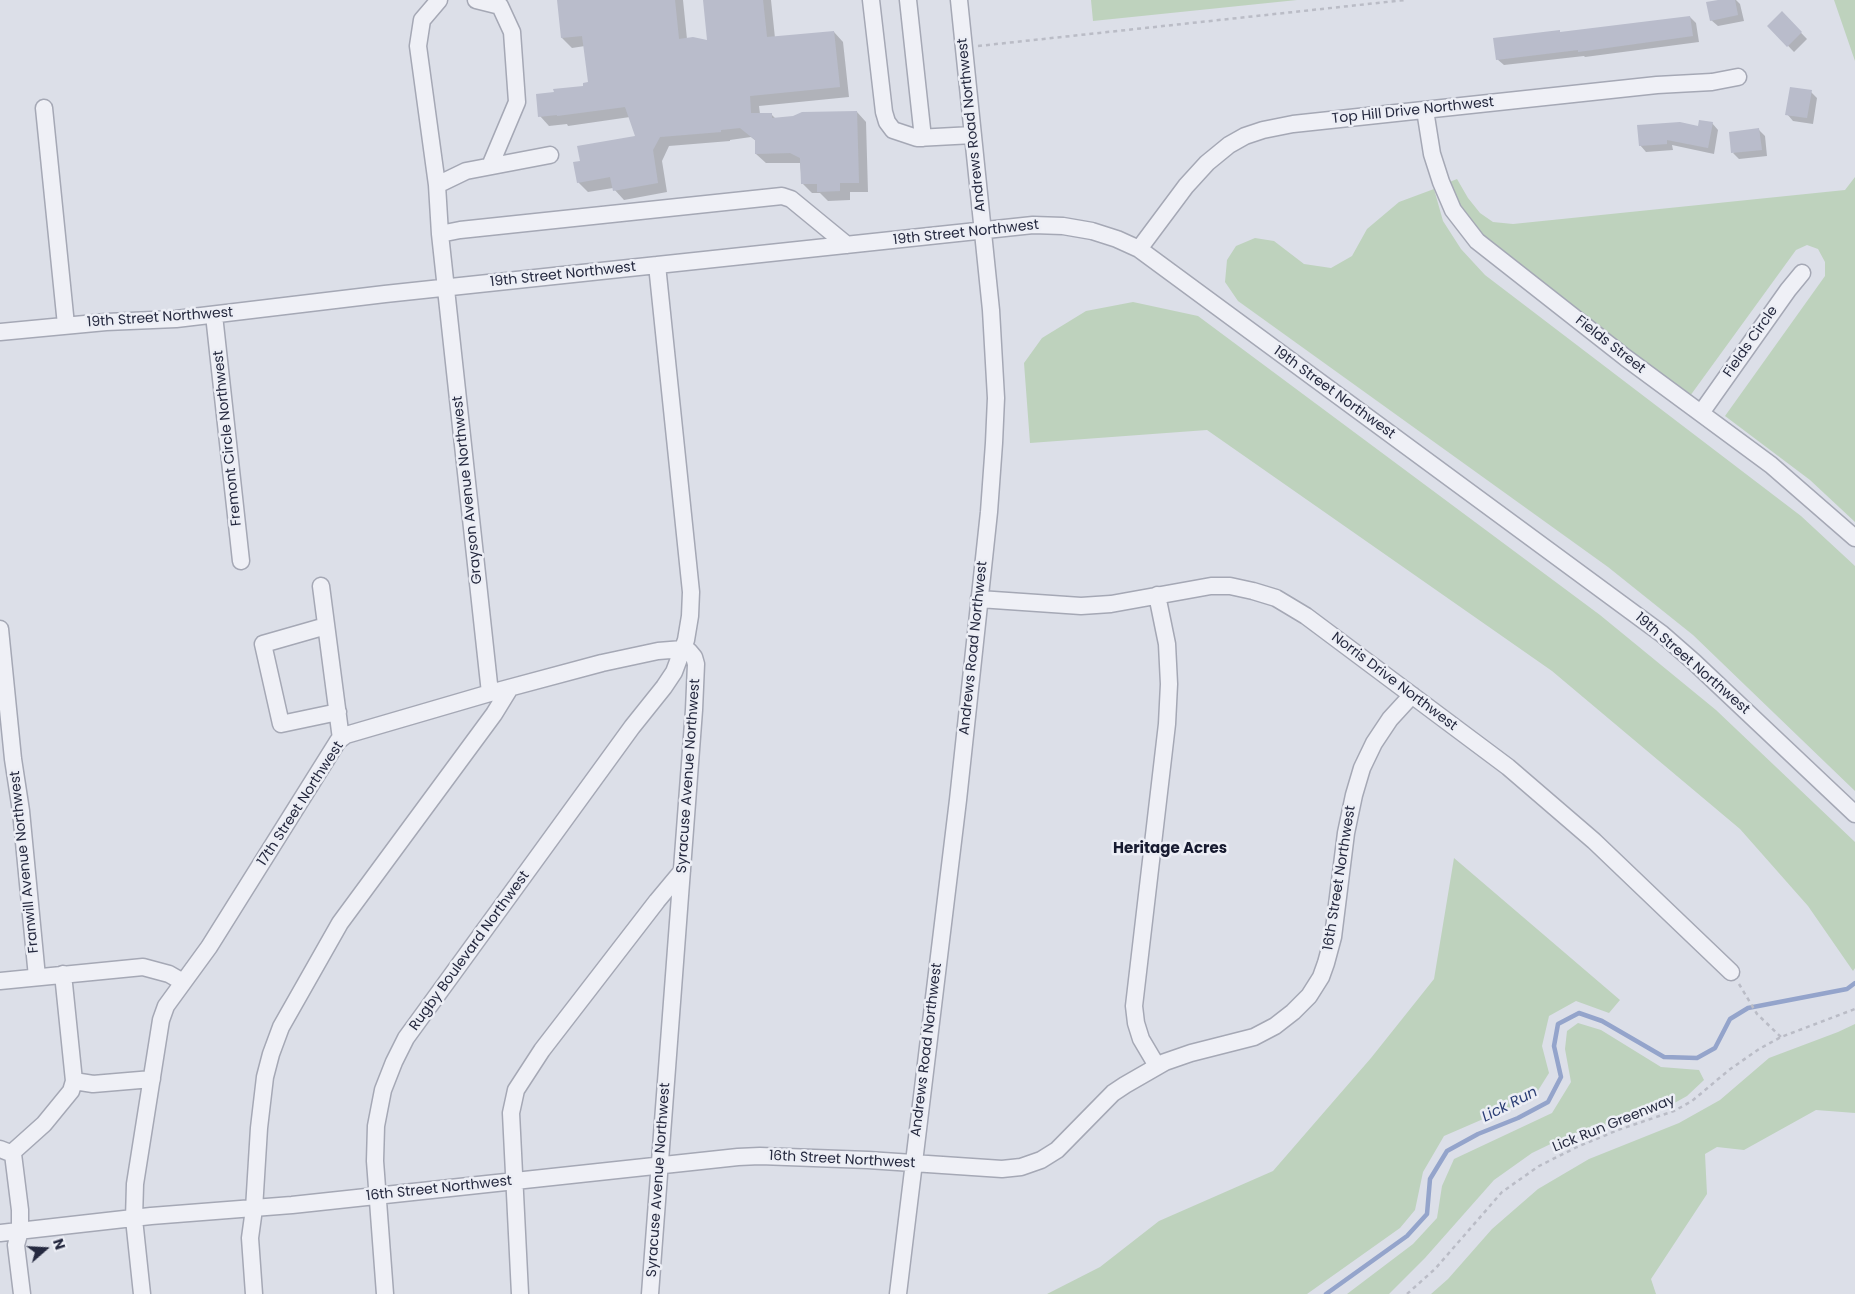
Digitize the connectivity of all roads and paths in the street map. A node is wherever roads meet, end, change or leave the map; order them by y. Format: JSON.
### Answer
{"nodes":[{"id":1,"x":439,"y":0,"type":"edge"},
{"id":2,"x":476,"y":0,"type":"edge"},
{"id":3,"x":871,"y":0,"type":"edge"},
{"id":4,"x":908,"y":0,"type":"edge"},
{"id":5,"x":959,"y":0,"type":"edge"},
{"id":6,"x":1405,"y":0,"type":"edge"},
{"id":7,"x":964,"y":48,"type":"junction"},
{"id":8,"x":1738,"y":77,"type":"dead end"},
{"id":9,"x":44,"y":108,"type":"dead end"},
{"id":10,"x":1425,"y":110,"type":"junction"},
{"id":11,"x":973,"y":135,"type":"junction"},
{"id":12,"x":923,"y":138,"type":"junction"},
{"id":13,"x":550,"y":155,"type":"dead end"},
{"id":14,"x":490,"y":166,"type":"junction"},
{"id":15,"x":437,"y":186,"type":"junction"},
{"id":16,"x":983,"y":230,"type":"junction"},
{"id":17,"x":440,"y":234,"type":"junction"},
{"id":18,"x":847,"y":245,"type":"junction"},
{"id":19,"x":1138,"y":249,"type":"junction"},
{"id":20,"x":657,"y":265,"type":"junction"},
{"id":21,"x":1802,"y":273,"type":"dead end"},
{"id":22,"x":447,"y":288,"type":"junction"},
{"id":23,"x":214,"y":315,"type":"junction"},
{"id":24,"x":66,"y":326,"type":"junction"},
{"id":25,"x":0,"y":332,"type":"edge"},
{"id":26,"x":1702,"y":413,"type":"junction"},
{"id":27,"x":1855,"y":538,"type":"edge"},
{"id":28,"x":241,"y":561,"type":"dead end"},
{"id":29,"x":321,"y":586,"type":"dead end"},
{"id":30,"x":1157,"y":596,"type":"junction"},
{"id":31,"x":979,"y":599,"type":"junction"},
{"id":32,"x":326,"y":626,"type":"junction"},
{"id":33,"x":0,"y":628,"type":"edge"},
{"id":34,"x":683,"y":649,"type":"junction"},
{"id":35,"x":2,"y":659,"type":"edge"},
{"id":36,"x":510,"y":688,"type":"junction"},
{"id":37,"x":490,"y":693,"type":"junction"},
{"id":38,"x":1412,"y":695,"type":"junction"},
{"id":39,"x":338,"y":712,"type":"junction"},
{"id":40,"x":341,"y":739,"type":"junction"},
{"id":41,"x":1855,"y":814,"type":"edge"},
{"id":42,"x":682,"y":872,"type":"junction"},
{"id":43,"x":1731,"y":972,"type":"dead end"},
{"id":44,"x":63,"y":974,"type":"junction"},
{"id":45,"x":36,"y":977,"type":"junction"},
{"id":46,"x":0,"y":981,"type":"edge"},
{"id":47,"x":183,"y":982,"type":"junction"},
{"id":48,"x":1747,"y":998,"type":"dead end"},
{"id":49,"x":1855,"y":1009,"type":"edge"},
{"id":50,"x":1781,"y":1037,"type":"junction"},
{"id":51,"x":1157,"y":1066,"type":"junction"},
{"id":52,"x":152,"y":1080,"type":"junction"},
{"id":53,"x":74,"y":1081,"type":"junction"},
{"id":54,"x":6,"y":1152,"type":"edge"},
{"id":55,"x":913,"y":1164,"type":"junction"},
{"id":56,"x":660,"y":1167,"type":"junction"},
{"id":57,"x":514,"y":1182,"type":"junction"},
{"id":58,"x":377,"y":1196,"type":"junction"},
{"id":59,"x":254,"y":1209,"type":"junction"},
{"id":60,"x":134,"y":1219,"type":"junction"},
{"id":61,"x":20,"y":1231,"type":"junction"},
{"id":62,"x":0,"y":1233,"type":"edge"},
{"id":63,"x":22,"y":1294,"type":"edge"},
{"id":64,"x":142,"y":1294,"type":"edge"},
{"id":65,"x":254,"y":1294,"type":"edge"},
{"id":66,"x":385,"y":1294,"type":"edge"},
{"id":67,"x":520,"y":1294,"type":"edge"},
{"id":68,"x":650,"y":1294,"type":"edge"},
{"id":69,"x":898,"y":1294,"type":"edge"},
{"id":70,"x":1406,"y":1294,"type":"edge"}],
"edges":[{"from":1,"to":15,"type":"street","name":"Grayson Avenue Northwest"},
{"from":2,"to":14,"type":"street"},
{"from":3,"to":12,"type":"street"},
{"from":4,"to":12,"type":"street"},
{"from":5,"to":7,"type":"street","name":"Andrews Road Northwest"},
{"from":6,"to":7,"type":"path"},
{"from":7,"to":11,"type":"street","name":"Andrews Road Northwest"},
{"from":8,"to":10,"type":"street","name":"Top Hill Drive Northwest"},
{"from":9,"to":24,"type":"street"},
{"from":10,"to":19,"type":"street","name":"Top Hill Drive Northwest"},
{"from":10,"to":26,"type":"street","name":"Fields Street"},
{"from":11,"to":12,"type":"street"},
{"from":11,"to":16,"type":"street","name":"Andrews Road Northwest"},
{"from":13,"to":14,"type":"street"},
{"from":14,"to":15,"type":"street"},
{"from":15,"to":17,"type":"street","name":"Grayson Avenue Northwest"},
{"from":16,"to":18,"type":"street","name":"19th Street Northwest"},
{"from":16,"to":19,"type":"street","name":"19th Street Northwest"},
{"from":16,"to":31,"type":"street","name":"Andrews Road Northwest"},
{"from":17,"to":18,"type":"street"},
{"from":17,"to":22,"type":"street","name":"Grayson Avenue Northwest"},
{"from":18,"to":20,"type":"street","name":"19th Street Northwest"},
{"from":19,"to":41,"type":"street","name":"19th Street Northwest"},
{"from":20,"to":22,"type":"street","name":"19th Street Northwest"},
{"from":20,"to":34,"type":"street"},
{"from":21,"to":26,"type":"street","name":"Fields Circle"},
{"from":22,"to":23,"type":"street","name":"19th Street Northwest"},
{"from":22,"to":37,"type":"street","name":"Grayson Avenue Northwest"},
{"from":23,"to":24,"type":"street","name":"19th Street Northwest"},
{"from":23,"to":28,"type":"street","name":"Fremont Circle Northwest"},
{"from":24,"to":25,"type":"street","name":"19th Street Northwest"},
{"from":26,"to":27,"type":"street","name":"Fields Street"},
{"from":29,"to":32,"type":"street"},
{"from":30,"to":31,"type":"street","name":"Norris Drive Northwest"},
{"from":30,"to":38,"type":"street","name":"Norris Drive Northwest"},
{"from":30,"to":51,"type":"street"},
{"from":31,"to":55,"type":"street","name":"Andrews Road Northwest"},
{"from":32,"to":39,"type":"street"},
{"from":32,"to":39,"type":"street"},
{"from":33,"to":35,"type":"street","name":"Franwill Avenue Northwest"},
{"from":34,"to":36,"type":"street","name":"17th Street Northwest"},
{"from":34,"to":42,"type":"street","name":"Syracuse Avenue Northwest"},
{"from":34,"to":58,"type":"street","name":"Rugby Boulevard Northwest"},
{"from":35,"to":45,"type":"street","name":"Franwill Avenue Northwest"},
{"from":36,"to":37,"type":"street","name":"17th Street Northwest"},
{"from":36,"to":59,"type":"street"},
{"from":37,"to":40,"type":"street","name":"17th Street Northwest"},
{"from":38,"to":43,"type":"street","name":"Norris Drive Northwest"},
{"from":38,"to":51,"type":"street","name":"16th Street Northwest"},
{"from":39,"to":40,"type":"street"},
{"from":40,"to":47,"type":"street","name":"17th Street Northwest"},
{"from":42,"to":56,"type":"street","name":"Syracuse Avenue Northwest"},
{"from":42,"to":57,"type":"street"},
{"from":44,"to":45,"type":"street"},
{"from":44,"to":47,"type":"street"},
{"from":44,"to":53,"type":"street"},
{"from":45,"to":46,"type":"street"},
{"from":47,"to":52,"type":"street"},
{"from":48,"to":50,"type":"path"},
{"from":49,"to":50,"type":"path","name":"Lick Run Greenway"},
{"from":50,"to":70,"type":"path","name":"Lick Run Greenway"},
{"from":51,"to":55,"type":"street","name":"16th Street Northwest"},
{"from":52,"to":53,"type":"street"},
{"from":52,"to":60,"type":"street"},
{"from":53,"to":54,"type":"street"},
{"from":54,"to":61,"type":"street"},
{"from":55,"to":56,"type":"street","name":"16th Street Northwest"},
{"from":55,"to":69,"type":"street","name":"Andrews Road Northwest"},
{"from":56,"to":57,"type":"street","name":"16th Street Northwest"},
{"from":56,"to":68,"type":"street","name":"Syracuse Avenue Northwest"},
{"from":57,"to":58,"type":"street","name":"16th Street Northwest"},
{"from":57,"to":67,"type":"street"},
{"from":58,"to":59,"type":"street","name":"16th Street Northwest"},
{"from":58,"to":66,"type":"street","name":"Rugby Boulevard Northwest"},
{"from":59,"to":60,"type":"street","name":"16th Street Northwest"},
{"from":59,"to":65,"type":"street"},
{"from":60,"to":61,"type":"street","name":"16th Street Northwest"},
{"from":60,"to":64,"type":"street"},
{"from":61,"to":62,"type":"street","name":"16th Street Northwest"},
{"from":61,"to":63,"type":"street"}]}
